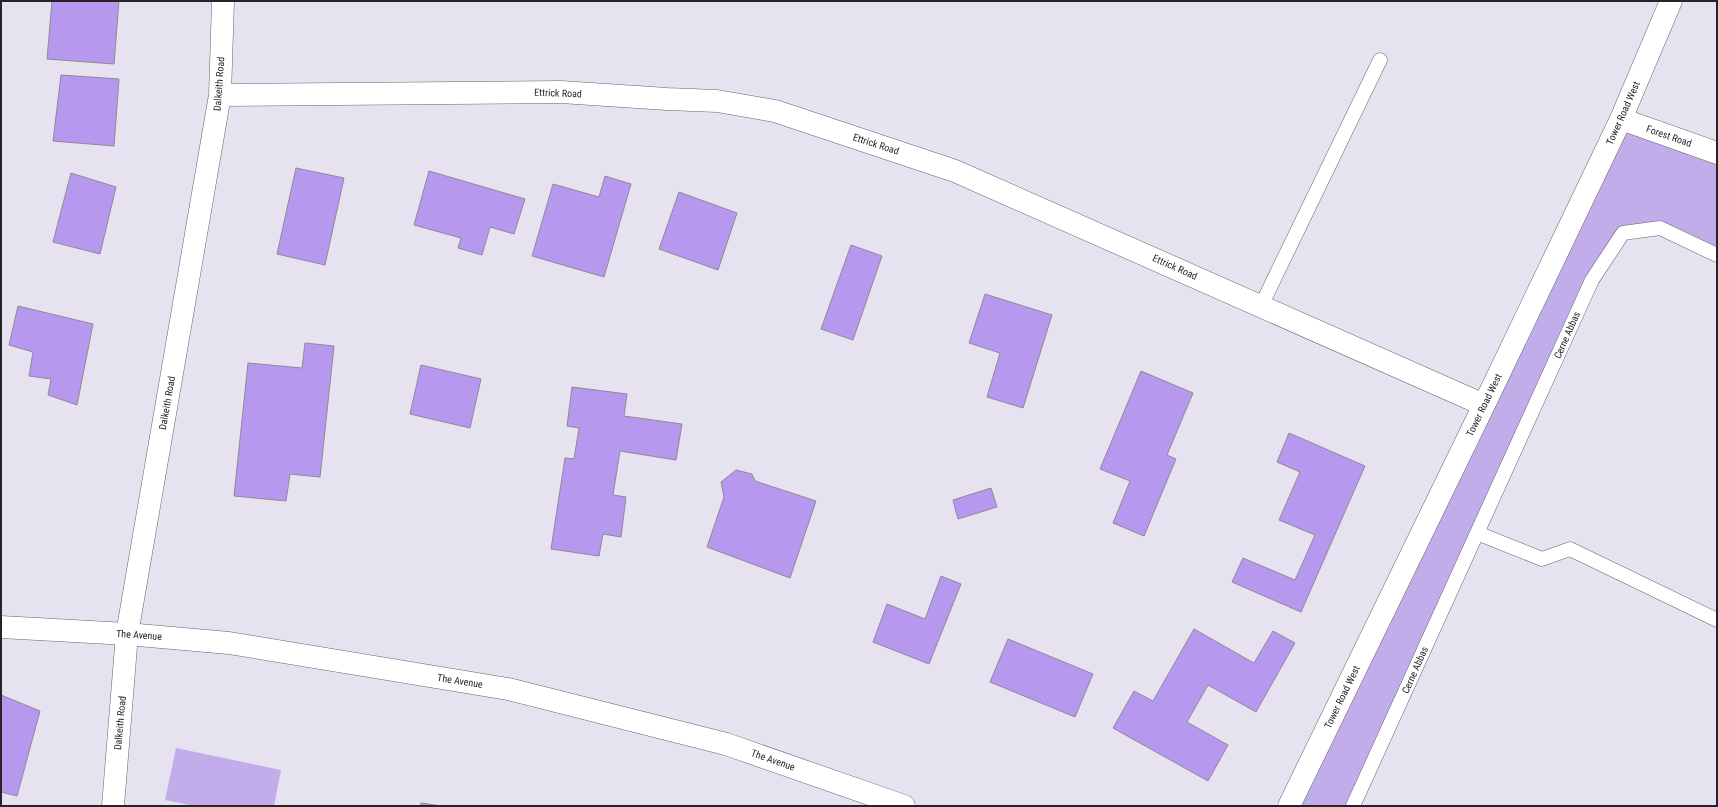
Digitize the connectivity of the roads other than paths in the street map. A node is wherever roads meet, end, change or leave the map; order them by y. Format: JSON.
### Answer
{"nodes":[{"id":1,"x":223,"y":1,"type":"edge"},
{"id":2,"x":1671,"y":1,"type":"edge"},
{"id":3,"x":1380,"y":60,"type":"dead end"},
{"id":4,"x":220,"y":94,"type":"junction"},
{"id":5,"x":1620,"y":119,"type":"junction"},
{"id":6,"x":1717,"y":153,"type":"edge"},
{"id":7,"x":1717,"y":255,"type":"edge"},
{"id":8,"x":1261,"y":306,"type":"junction"},
{"id":9,"x":1484,"y":405,"type":"junction"},
{"id":10,"x":1477,"y":533,"type":"junction"},
{"id":11,"x":1717,"y":620,"type":"edge"},
{"id":12,"x":1,"y":628,"type":"edge"},
{"id":13,"x":127,"y":634,"type":"junction"},
{"id":14,"x":113,"y":806,"type":"edge"},
{"id":15,"x":904,"y":806,"type":"edge"},
{"id":16,"x":1289,"y":806,"type":"edge"},
{"id":17,"x":1353,"y":806,"type":"edge"}],
"edges":[{"from":1,"to":4,"type":"street","name":"Dalkeith Road"},
{"from":2,"to":5,"type":"street","name":"Tower Road West"},
{"from":3,"to":8,"type":"lane"},
{"from":4,"to":8,"type":"street","name":"Ettrick Road"},
{"from":4,"to":13,"type":"street","name":"Dalkeith Road"},
{"from":5,"to":6,"type":"street","name":"Forest Road"},
{"from":5,"to":9,"type":"street","name":"Tower Road West"},
{"from":7,"to":10,"type":"lane","name":"Cerne Abbas"},
{"from":8,"to":9,"type":"street","name":"Ettrick Road"},
{"from":9,"to":16,"type":"street","name":"Tower Road West"},
{"from":10,"to":11,"type":"lane"},
{"from":10,"to":17,"type":"lane","name":"Cerne Abbas"},
{"from":12,"to":13,"type":"street","name":"The Avenue"},
{"from":13,"to":14,"type":"street","name":"Dalkeith Road"},
{"from":13,"to":15,"type":"street","name":"The Avenue"}]}
